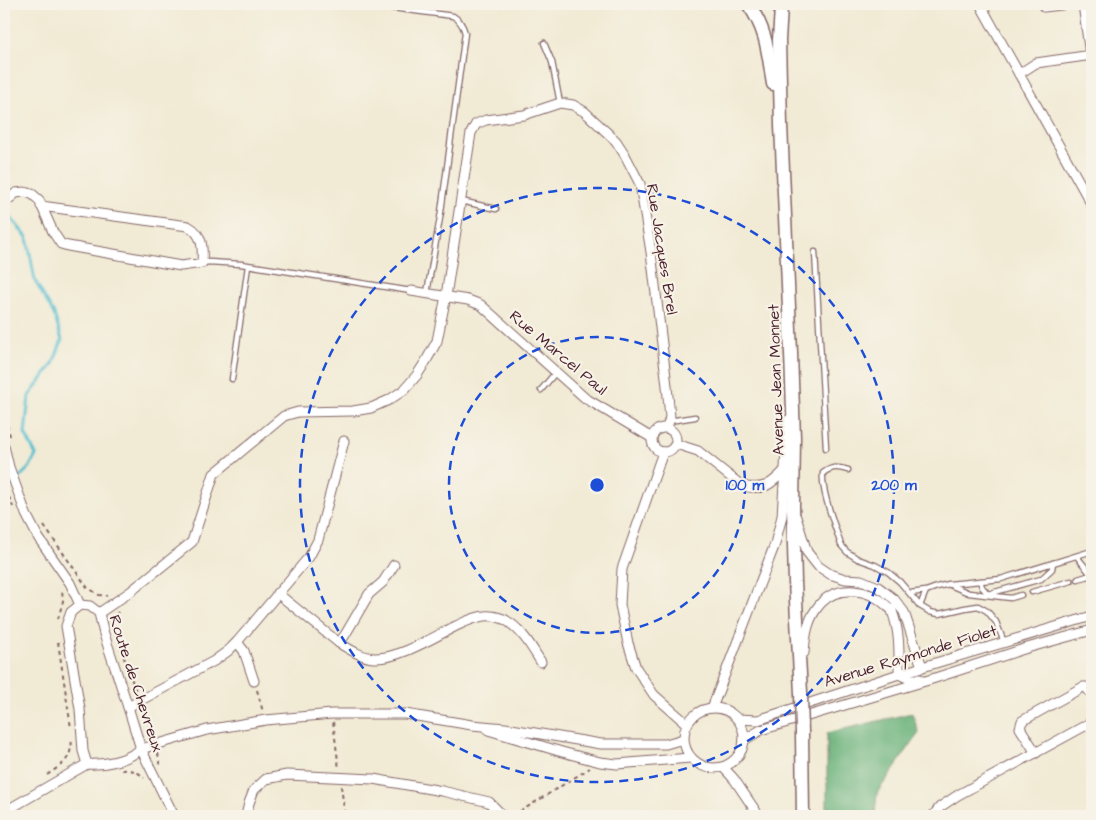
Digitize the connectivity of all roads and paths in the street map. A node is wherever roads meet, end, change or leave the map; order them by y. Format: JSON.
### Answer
{"nodes":[{"id":1,"x":362,"y":4,"type":"edge"},
{"id":2,"x":748,"y":4,"type":"edge"},
{"id":3,"x":782,"y":4,"type":"edge"},
{"id":4,"x":1043,"y":4,"type":"edge"},
{"id":5,"x":1070,"y":4,"type":"edge"},
{"id":6,"x":1082,"y":4,"type":"edge"},
{"id":7,"x":981,"y":5,"type":"edge"},
{"id":8,"x":544,"y":43,"type":"dead end"},
{"id":9,"x":1091,"y":55,"type":"edge"},
{"id":10,"x":1019,"y":74,"type":"junction"},
{"id":11,"x":560,"y":103,"type":"junction"},
{"id":12,"x":781,"y":125,"type":"junction"},
{"id":13,"x":460,"y":201,"type":"junction"},
{"id":14,"x":4,"y":202,"type":"edge"},
{"id":15,"x":1092,"y":205,"type":"edge"},
{"id":16,"x":42,"y":206,"type":"junction"},
{"id":17,"x":496,"y":209,"type":"dead end"},
{"id":18,"x":815,"y":252,"type":"dead end"},
{"id":19,"x":202,"y":262,"type":"junction"},
{"id":20,"x":248,"y":266,"type":"junction"},
{"id":21,"x":411,"y":290,"type":"joint"},
{"id":22,"x":427,"y":293,"type":"junction"},
{"id":23,"x":446,"y":296,"type":"junction"},
{"id":24,"x":791,"y":353,"type":"junction"},
{"id":25,"x":556,"y":372,"type":"junction"},
{"id":26,"x":232,"y":378,"type":"dead end"},
{"id":27,"x":541,"y":390,"type":"dead end"},
{"id":28,"x":695,"y":416,"type":"dead end"},
{"id":29,"x":668,"y":424,"type":"junction"},
{"id":30,"x":652,"y":438,"type":"junction"},
{"id":31,"x":344,"y":441,"type":"dead end"},
{"id":32,"x":676,"y":444,"type":"junction"},
{"id":33,"x":4,"y":446,"type":"edge"},
{"id":34,"x":826,"y":448,"type":"dead end"},
{"id":35,"x":663,"y":452,"type":"junction"},
{"id":36,"x":786,"y":469,"type":"junction"},
{"id":37,"x":848,"y":470,"type":"dead end"},
{"id":38,"x":13,"y":495,"type":"junction"},
{"id":39,"x":793,"y":507,"type":"junction"},
{"id":40,"x":14,"y":510,"type":"dead end"},
{"id":41,"x":1092,"y":551,"type":"edge"},
{"id":42,"x":1077,"y":556,"type":"junction"},
{"id":43,"x":1053,"y":563,"type":"junction"},
{"id":44,"x":394,"y":565,"type":"dead end"},
{"id":45,"x":1092,"y":575,"type":"edge"},
{"id":46,"x":1078,"y":579,"type":"dead end"},
{"id":47,"x":980,"y":581,"type":"junction"},
{"id":48,"x":1071,"y":581,"type":"dead end"},
{"id":49,"x":949,"y":584,"type":"junction"},
{"id":50,"x":62,"y":586,"type":"dead end"},
{"id":51,"x":926,"y":591,"type":"junction"},
{"id":52,"x":1032,"y":592,"type":"dead end"},
{"id":53,"x":278,"y":593,"type":"junction"},
{"id":54,"x":910,"y":594,"type":"junction"},
{"id":55,"x":988,"y":594,"type":"junction"},
{"id":56,"x":1020,"y":595,"type":"dead end"},
{"id":57,"x":80,"y":605,"type":"junction"},
{"id":58,"x":920,"y":606,"type":"junction"},
{"id":59,"x":99,"y":613,"type":"junction"},
{"id":60,"x":1092,"y":616,"type":"edge"},
{"id":61,"x":57,"y":624,"type":"dead end"},
{"id":62,"x":1092,"y":624,"type":"edge"},
{"id":63,"x":1092,"y":630,"type":"edge"},
{"id":64,"x":58,"y":639,"type":"dead end"},
{"id":65,"x":237,"y":642,"type":"junction"},
{"id":66,"x":1004,"y":642,"type":"junction"},
{"id":67,"x":339,"y":643,"type":"junction"},
{"id":68,"x":1027,"y":648,"type":"junction"},
{"id":69,"x":541,"y":662,"type":"dead end"},
{"id":70,"x":922,"y":667,"type":"junction"},
{"id":71,"x":898,"y":674,"type":"junction"},
{"id":72,"x":932,"y":679,"type":"junction"},
{"id":73,"x":909,"y":680,"type":"junction"},
{"id":74,"x":254,"y":681,"type":"joint"},
{"id":75,"x":801,"y":693,"type":"junction"},
{"id":76,"x":1092,"y":695,"type":"edge"},
{"id":77,"x":843,"y":706,"type":"junction"},
{"id":78,"x":128,"y":707,"type":"junction"},
{"id":79,"x":712,"y":708,"type":"junction"},
{"id":80,"x":332,"y":714,"type":"junction"},
{"id":81,"x":738,"y":719,"type":"junction"},
{"id":82,"x":266,"y":720,"type":"junction"},
{"id":83,"x":1092,"y":722,"type":"edge"},
{"id":84,"x":687,"y":724,"type":"junction"},
{"id":85,"x":472,"y":725,"type":"junction"},
{"id":86,"x":683,"y":738,"type":"junction"},
{"id":87,"x":744,"y":740,"type":"junction"},
{"id":88,"x":141,"y":749,"type":"junction"},
{"id":89,"x":1036,"y":753,"type":"junction"},
{"id":90,"x":690,"y":758,"type":"junction"},
{"id":91,"x":600,"y":762,"type":"junction"},
{"id":92,"x":87,"y":764,"type":"junction"},
{"id":93,"x":722,"y":767,"type":"junction"},
{"id":94,"x":47,"y":776,"type":"dead end"},
{"id":95,"x":340,"y":778,"type":"junction"},
{"id":96,"x":4,"y":812,"type":"edge"},
{"id":97,"x":174,"y":816,"type":"edge"},
{"id":98,"x":246,"y":816,"type":"edge"},
{"id":99,"x":345,"y":816,"type":"edge"},
{"id":100,"x":502,"y":816,"type":"edge"},
{"id":101,"x":513,"y":816,"type":"edge"},
{"id":102,"x":759,"y":816,"type":"edge"},
{"id":103,"x":803,"y":816,"type":"edge"},
{"id":104,"x":933,"y":816,"type":"edge"}],
"edges":[{"from":1,"to":22,"type":"lane"},
{"from":2,"to":12,"type":"main road","name":"Avenue Jean Monnet"},
{"from":3,"to":12,"type":"main road","name":"Avenue Jean Monnet"},
{"from":4,"to":5,"type":"street"},
{"from":6,"to":9,"type":"street"},
{"from":7,"to":10,"type":"street"},
{"from":8,"to":11,"type":"lane"},
{"from":9,"to":10,"type":"street"},
{"from":10,"to":15,"type":"street"},
{"from":11,"to":13,"type":"street"},
{"from":11,"to":29,"type":"street","name":"Rue Jacques Brel"},
{"from":12,"to":24,"type":"main road","name":"Avenue Jean Monnet"},
{"from":13,"to":17,"type":"lane"},
{"from":13,"to":23,"type":"street"},
{"from":14,"to":16,"type":"street"},
{"from":16,"to":19,"type":"street"},
{"from":16,"to":19,"type":"street"},
{"from":18,"to":34,"type":"lane"},
{"from":19,"to":20,"type":"lane"},
{"from":20,"to":21,"type":"lane"},
{"from":20,"to":26,"type":"lane"},
{"from":21,"to":22,"type":"street","name":"Rue Marcel Paul"},
{"from":22,"to":23,"type":"street","name":"Rue Marcel Paul"},
{"from":23,"to":25,"type":"street","name":"Rue Marcel Paul"},
{"from":23,"to":59,"type":"street"},
{"from":24,"to":36,"type":"street"},
{"from":24,"to":39,"type":"main road","name":"Avenue Jean Monnet"},
{"from":25,"to":27,"type":"lane"},
{"from":25,"to":30,"type":"street","name":"Rue Marcel Paul"},
{"from":28,"to":29,"type":"lane"},
{"from":29,"to":30,"type":"street"},
{"from":29,"to":32,"type":"street"},
{"from":30,"to":35,"type":"street"},
{"from":31,"to":53,"type":"street"},
{"from":32,"to":35,"type":"street"},
{"from":32,"to":36,"type":"street"},
{"from":33,"to":38,"type":"street"},
{"from":35,"to":84,"type":"street"},
{"from":36,"to":79,"type":"street"},
{"from":37,"to":54,"type":"lane"},
{"from":38,"to":40,"type":"path"},
{"from":38,"to":57,"type":"street"},
{"from":39,"to":70,"type":"street"},
{"from":39,"to":75,"type":"main road","name":"Avenue Jean Monnet"},
{"from":41,"to":42,"type":"lane"},
{"from":42,"to":43,"type":"lane"},
{"from":42,"to":45,"type":"lane"},
{"from":43,"to":47,"type":"lane"},
{"from":43,"to":55,"type":"lane"},
{"from":44,"to":67,"type":"street"},
{"from":45,"to":46,"type":"lane"},
{"from":47,"to":49,"type":"lane"},
{"from":47,"to":55,"type":"lane"},
{"from":48,"to":52,"type":"lane"},
{"from":49,"to":51,"type":"lane"},
{"from":49,"to":55,"type":"lane"},
{"from":50,"to":61,"type":"path"},
{"from":51,"to":54,"type":"lane"},
{"from":51,"to":58,"type":"lane"},
{"from":53,"to":65,"type":"street"},
{"from":53,"to":67,"type":"street"},
{"from":54,"to":58,"type":"lane"},
{"from":55,"to":56,"type":"lane"},
{"from":57,"to":59,"type":"street","name":"Route de Chevreux"},
{"from":57,"to":92,"type":"street"},
{"from":58,"to":66,"type":"lane"},
{"from":59,"to":78,"type":"street","name":"Route de Chevreux"},
{"from":60,"to":66,"type":"street","name":"Avenue Raymonde Fiolet"},
{"from":62,"to":68,"type":"street"},
{"from":63,"to":68,"type":"street","name":"Avenue Raymonde Fiolet"},
{"from":64,"to":94,"type":"path"},
{"from":65,"to":74,"type":"street"},
{"from":65,"to":78,"type":"street"},
{"from":66,"to":68,"type":"street"},
{"from":66,"to":70,"type":"street","name":"Avenue Raymonde Fiolet"},
{"from":66,"to":72,"type":"street"},
{"from":67,"to":69,"type":"street"},
{"from":68,"to":72,"type":"street","name":"Avenue Raymonde Fiolet"},
{"from":70,"to":71,"type":"street","name":"Avenue Raymonde Fiolet"},
{"from":70,"to":73,"type":"street"},
{"from":71,"to":73,"type":"street"},
{"from":71,"to":75,"type":"street"},
{"from":71,"to":81,"type":"street","name":"Avenue Raymonde Fiolet"},
{"from":72,"to":73,"type":"street"},
{"from":72,"to":77,"type":"street","name":"Avenue Raymonde Fiolet"},
{"from":73,"to":77,"type":"street"},
{"from":74,"to":82,"type":"path"},
{"from":75,"to":103,"type":"main road","name":"Avenue Jean Monnet","bridge":true},
{"from":76,"to":89,"type":"street"},
{"from":77,"to":87,"type":"street","name":"Avenue Raymonde Fiolet"},
{"from":78,"to":88,"type":"street","name":"Route de Chevreux"},
{"from":79,"to":81,"type":"street"},
{"from":79,"to":84,"type":"street"},
{"from":80,"to":82,"type":"street"},
{"from":80,"to":85,"type":"street"},
{"from":80,"to":95,"type":"path"},
{"from":81,"to":87,"type":"street"},
{"from":82,"to":88,"type":"street"},
{"from":83,"to":89,"type":"street"},
{"from":84,"to":86,"type":"street"},
{"from":85,"to":86,"type":"street"},
{"from":85,"to":91,"type":"street"},
{"from":86,"to":90,"type":"street"},
{"from":87,"to":93,"type":"street"},
{"from":88,"to":92,"type":"street"},
{"from":88,"to":97,"type":"street","name":"Route de Chevreux"},
{"from":89,"to":104,"type":"street"},
{"from":90,"to":91,"type":"street"},
{"from":90,"to":93,"type":"street"},
{"from":91,"to":101,"type":"path"},
{"from":92,"to":96,"type":"street"},
{"from":93,"to":102,"type":"street"},
{"from":95,"to":98,"type":"street"},
{"from":95,"to":99,"type":"path"},
{"from":95,"to":100,"type":"street"}]}
